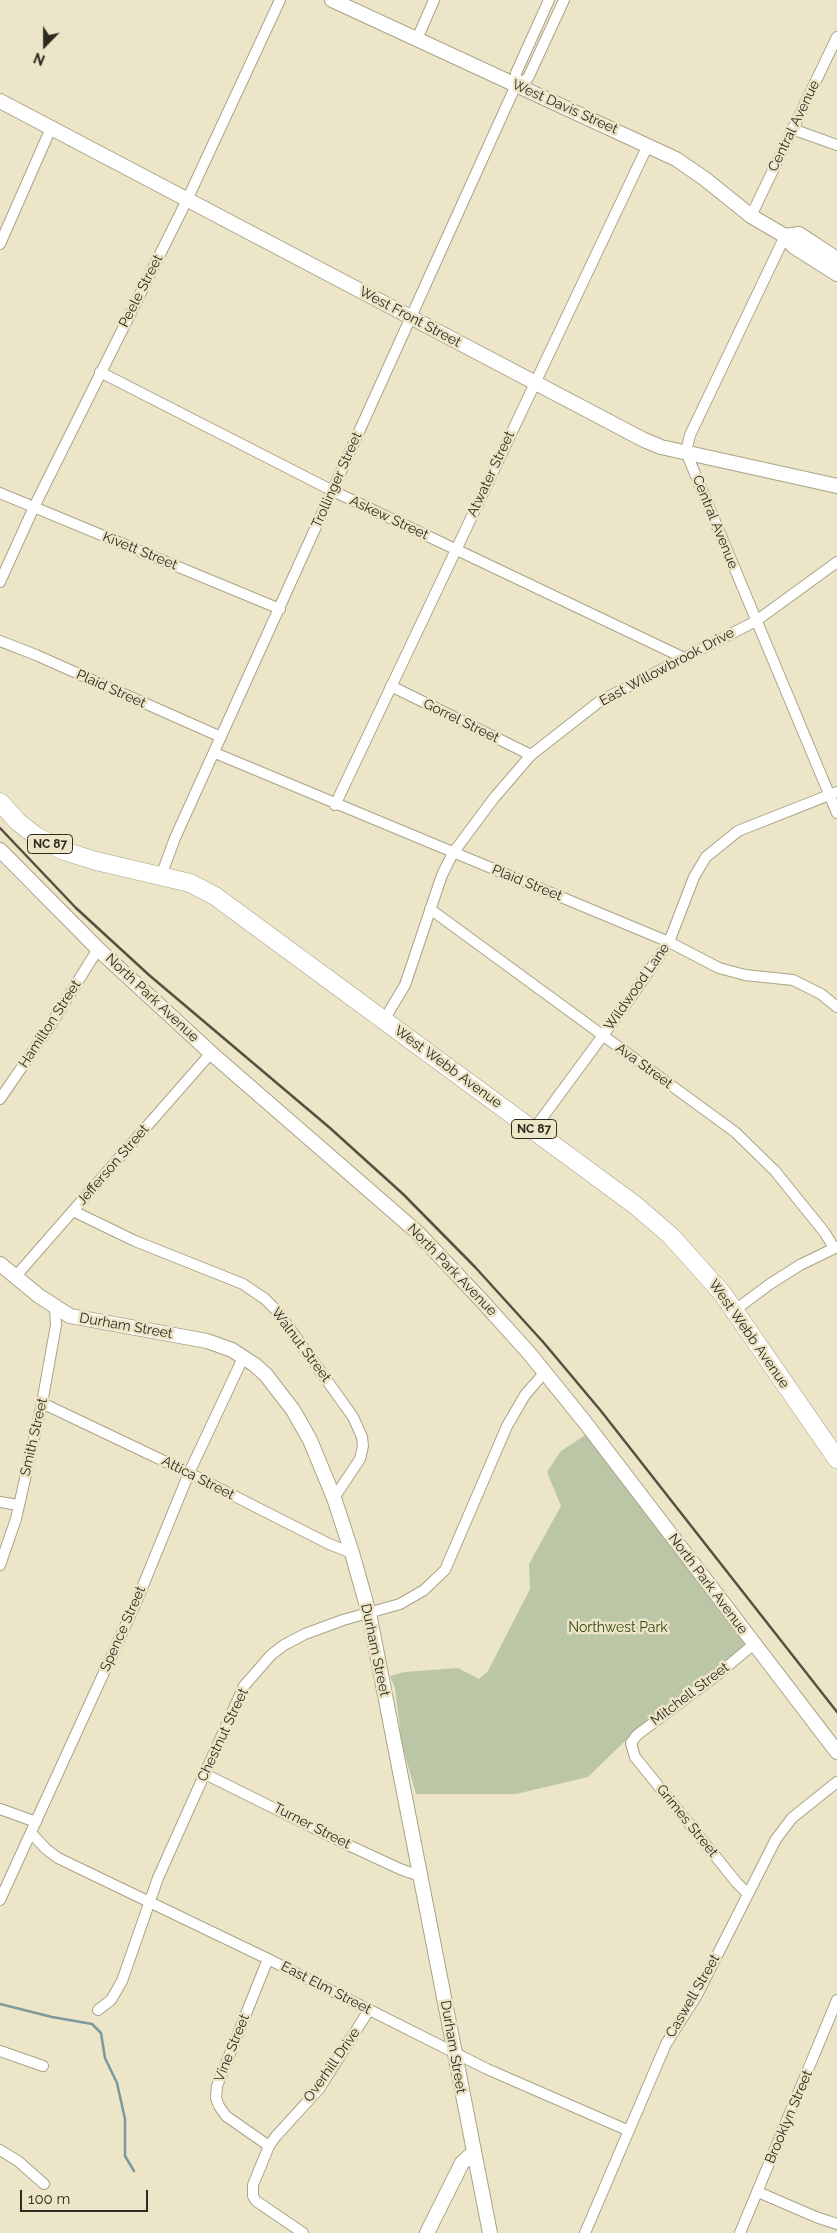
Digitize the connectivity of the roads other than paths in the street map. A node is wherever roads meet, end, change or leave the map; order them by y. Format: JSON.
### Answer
{"nodes":[{"id":1,"x":280,"y":0,"type":"edge"},
{"id":2,"x":332,"y":0,"type":"edge"},
{"id":3,"x":434,"y":0,"type":"edge"},
{"id":4,"x":549,"y":0,"type":"edge"},
{"id":5,"x":564,"y":0,"type":"edge"},
{"id":6,"x":837,"y":37,"type":"edge"},
{"id":7,"x":417,"y":39,"type":"junction"},
{"id":8,"x":516,"y":85,"type":"junction"},
{"id":9,"x":0,"y":101,"type":"edge"},
{"id":10,"x":51,"y":128,"type":"junction"},
{"id":11,"x":792,"y":129,"type":"junction"},
{"id":12,"x":648,"y":145,"type":"junction"},
{"id":13,"x":837,"y":145,"type":"edge"},
{"id":14,"x":187,"y":200,"type":"junction"},
{"id":15,"x":751,"y":216,"type":"junction"},
{"id":16,"x":785,"y":236,"type":"junction"},
{"id":17,"x":0,"y":244,"type":"edge"},
{"id":18,"x":837,"y":259,"type":"edge"},
{"id":19,"x":837,"y":274,"type":"edge"},
{"id":20,"x":410,"y":317,"type":"junction"},
{"id":21,"x":100,"y":372,"type":"junction"},
{"id":22,"x":534,"y":382,"type":"junction"},
{"id":23,"x":686,"y":452,"type":"junction"},
{"id":24,"x":837,"y":486,"type":"edge"},
{"id":25,"x":333,"y":491,"type":"junction"},
{"id":26,"x":0,"y":493,"type":"edge"},
{"id":27,"x":34,"y":507,"type":"junction"},
{"id":28,"x":456,"y":549,"type":"junction"},
{"id":29,"x":837,"y":562,"type":"edge"},
{"id":30,"x":0,"y":582,"type":"edge"},
{"id":31,"x":280,"y":609,"type":"junction"},
{"id":32,"x":756,"y":621,"type":"junction"},
{"id":33,"x":0,"y":641,"type":"edge"},
{"id":34,"x":682,"y":657,"type":"junction"},
{"id":35,"x":391,"y":686,"type":"junction"},
{"id":36,"x":221,"y":737,"type":"junction"},
{"id":37,"x":215,"y":753,"type":"junction"},
{"id":38,"x":531,"y":755,"type":"junction"},
{"id":39,"x":833,"y":794,"type":"edge"},
{"id":40,"x":0,"y":802,"type":"edge"},
{"id":41,"x":335,"y":804,"type":"junction"},
{"id":42,"x":837,"y":812,"type":"edge"},
{"id":43,"x":0,"y":850,"type":"edge"},
{"id":44,"x":454,"y":853,"type":"junction"},
{"id":45,"x":161,"y":876,"type":"junction"},
{"id":46,"x":430,"y":909,"type":"junction"},
{"id":47,"x":669,"y":942,"type":"junction"},
{"id":48,"x":98,"y":949,"type":"junction"},
{"id":49,"x":837,"y":1007,"type":"edge"},
{"id":50,"x":384,"y":1020,"type":"junction"},
{"id":51,"x":603,"y":1036,"type":"junction"},
{"id":52,"x":211,"y":1052,"type":"junction"},
{"id":53,"x":0,"y":1099,"type":"edge"},
{"id":54,"x":534,"y":1129,"type":"junction"},
{"id":55,"x":73,"y":1211,"type":"junction"},
{"id":56,"x":836,"y":1247,"type":"edge"},
{"id":57,"x":0,"y":1264,"type":"edge"},
{"id":58,"x":15,"y":1277,"type":"junction"},
{"id":59,"x":56,"y":1308,"type":"junction"},
{"id":60,"x":736,"y":1310,"type":"junction"},
{"id":61,"x":243,"y":1358,"type":"junction"},
{"id":62,"x":545,"y":1372,"type":"junction"},
{"id":63,"x":42,"y":1403,"type":"junction"},
{"id":64,"x":837,"y":1459,"type":"edge"},
{"id":65,"x":189,"y":1473,"type":"junction"},
{"id":66,"x":334,"y":1498,"type":"junction"},
{"id":67,"x":0,"y":1502,"type":"edge"},
{"id":68,"x":18,"y":1505,"type":"junction"},
{"id":69,"x":352,"y":1553,"type":"junction"},
{"id":70,"x":0,"y":1564,"type":"edge"},
{"id":71,"x":369,"y":1613,"type":"junction"},
{"id":72,"x":754,"y":1644,"type":"junction"},
{"id":73,"x":632,"y":1747,"type":"joint"},
{"id":74,"x":837,"y":1752,"type":"edge"},
{"id":75,"x":206,"y":1774,"type":"junction"},
{"id":76,"x":837,"y":1782,"type":"edge"},
{"id":77,"x":0,"y":1809,"type":"edge"},
{"id":78,"x":36,"y":1822,"type":"junction"},
{"id":79,"x":32,"y":1834,"type":"junction"},
{"id":80,"x":420,"y":1876,"type":"junction"},
{"id":81,"x":747,"y":1893,"type":"junction"},
{"id":82,"x":0,"y":1900,"type":"edge"},
{"id":83,"x":148,"y":1902,"type":"junction"},
{"id":84,"x":268,"y":1959,"type":"junction"},
{"id":85,"x":837,"y":2000,"type":"edge"},
{"id":86,"x":98,"y":2010,"type":"dead end"},
{"id":87,"x":369,"y":2010,"type":"junction"},
{"id":88,"x":0,"y":2051,"type":"edge"},
{"id":89,"x":454,"y":2052,"type":"junction"},
{"id":90,"x":43,"y":2066,"type":"dead end"},
{"id":91,"x":628,"y":2130,"type":"junction"},
{"id":92,"x":269,"y":2146,"type":"junction"},
{"id":93,"x":0,"y":2150,"type":"edge"},
{"id":94,"x":473,"y":2153,"type":"junction"},
{"id":95,"x":44,"y":2184,"type":"dead end"},
{"id":96,"x":758,"y":2192,"type":"junction"},
{"id":97,"x":837,"y":2224,"type":"edge"},
{"id":98,"x":303,"y":2233,"type":"edge"},
{"id":99,"x":427,"y":2233,"type":"edge"},
{"id":100,"x":490,"y":2233,"type":"edge"},
{"id":101,"x":585,"y":2233,"type":"edge"},
{"id":102,"x":740,"y":2233,"type":"edge"}],
"edges":[{"from":1,"to":14,"type":"street","name":"Peele Street"},
{"from":2,"to":7,"type":"street","name":"West Davis Street"},
{"from":3,"to":7,"type":"street"},
{"from":4,"to":8,"type":"street"},
{"from":5,"to":8,"type":"street"},
{"from":6,"to":11,"type":"street","name":"Central Avenue"},
{"from":7,"to":8,"type":"street","name":"West Davis Street"},
{"from":8,"to":12,"type":"street","name":"West Davis Street"},
{"from":8,"to":20,"type":"street","name":"Trollinger Street"},
{"from":9,"to":10,"type":"street","name":"West Front Street"},
{"from":10,"to":14,"type":"street","name":"West Front Street"},
{"from":10,"to":17,"type":"street"},
{"from":11,"to":13,"type":"street"},
{"from":11,"to":15,"type":"street","name":"Central Avenue"},
{"from":12,"to":15,"type":"street","name":"West Davis Street"},
{"from":12,"to":22,"type":"street","name":"Atwater Street"},
{"from":14,"to":20,"type":"street","name":"West Front Street"},
{"from":14,"to":21,"type":"street","name":"Peele Street"},
{"from":15,"to":16,"type":"street","name":"West Davis Street"},
{"from":16,"to":18,"type":"street","name":"West Davis Street"},
{"from":16,"to":19,"type":"street","name":"West Davis Street"},
{"from":16,"to":23,"type":"street"},
{"from":20,"to":22,"type":"street","name":"West Front Street"},
{"from":20,"to":25,"type":"street","name":"Trollinger Street"},
{"from":21,"to":25,"type":"street","name":"Askew Street"},
{"from":21,"to":27,"type":"street","name":"Peele Street"},
{"from":22,"to":23,"type":"street","name":"West Front Street"},
{"from":22,"to":28,"type":"street","name":"Atwater Street"},
{"from":23,"to":24,"type":"street","name":"West Front Street"},
{"from":23,"to":32,"type":"street","name":"Central Avenue"},
{"from":25,"to":28,"type":"street","name":"Askew Street"},
{"from":25,"to":31,"type":"street","name":"Trollinger Street"},
{"from":26,"to":27,"type":"street","name":"Kivett Street"},
{"from":27,"to":30,"type":"street","name":"Peele Street"},
{"from":27,"to":31,"type":"street","name":"Kivett Street"},
{"from":28,"to":34,"type":"street","name":"Askew Street"},
{"from":28,"to":35,"type":"street","name":"Atwater Street"},
{"from":29,"to":32,"type":"street","name":"East Willowbrook Drive"},
{"from":31,"to":36,"type":"street","name":"Trollinger Street"},
{"from":32,"to":34,"type":"street","name":"East Willowbrook Drive"},
{"from":32,"to":39,"type":"street","name":"Central Avenue"},
{"from":33,"to":36,"type":"street","name":"Plaid Street"},
{"from":34,"to":38,"type":"street","name":"East Willowbrook Drive"},
{"from":35,"to":38,"type":"street","name":"Gorrel Street"},
{"from":35,"to":41,"type":"street","name":"Atwater Street"},
{"from":36,"to":37,"type":"street","name":"Trollinger Street"},
{"from":37,"to":41,"type":"street","name":"Plaid Street"},
{"from":37,"to":45,"type":"street","name":"Trollinger Street"},
{"from":38,"to":44,"type":"street","name":"East Willowbrook Drive"},
{"from":39,"to":42,"type":"street","name":"Central Avenue"},
{"from":39,"to":47,"type":"street","name":"Wildwood Lane"},
{"from":40,"to":45,"type":"highway","name":"West Webb Avenue","number":"NC 87"},
{"from":41,"to":44,"type":"street","name":"Plaid Street"},
{"from":43,"to":48,"type":"street","name":"North Park Avenue"},
{"from":44,"to":46,"type":"street","name":"East Willowbrook Drive"},
{"from":44,"to":47,"type":"street","name":"Plaid Street"},
{"from":45,"to":50,"type":"highway","name":"West Webb Avenue","number":"NC 87"},
{"from":46,"to":50,"type":"street","name":"East Willowbrook Drive"},
{"from":46,"to":51,"type":"street","name":"Ava Street"},
{"from":47,"to":49,"type":"street","name":"Plaid Street"},
{"from":47,"to":51,"type":"street","name":"Wildwood Lane"},
{"from":48,"to":52,"type":"street","name":"North Park Avenue"},
{"from":48,"to":53,"type":"street","name":"Hamilton Street"},
{"from":50,"to":54,"type":"highway","name":"West Webb Avenue","number":"NC 87"},
{"from":51,"to":54,"type":"street","name":"Wildwood Lane"},
{"from":51,"to":56,"type":"street","name":"Ava Street"},
{"from":52,"to":55,"type":"street","name":"Jefferson Street"},
{"from":52,"to":62,"type":"street","name":"North Park Avenue"},
{"from":54,"to":60,"type":"highway","name":"West Webb Avenue","number":"NC 87"},
{"from":55,"to":58,"type":"street","name":"Jefferson Street"},
{"from":55,"to":66,"type":"street","name":"Walnut Street"},
{"from":56,"to":60,"type":"street"},
{"from":57,"to":58,"type":"street","name":"Durham Street"},
{"from":58,"to":59,"type":"street","name":"Durham Street"},
{"from":59,"to":61,"type":"street","name":"Durham Street"},
{"from":59,"to":63,"type":"street","name":"Smith Street"},
{"from":60,"to":64,"type":"highway","name":"West Webb Avenue","number":"NC 87"},
{"from":61,"to":65,"type":"street","name":"Spence Street"},
{"from":61,"to":66,"type":"street","name":"Durham Street"},
{"from":62,"to":71,"type":"street","name":"Chestnut Street"},
{"from":62,"to":72,"type":"street","name":"North Park Avenue"},
{"from":63,"to":65,"type":"street","name":"Attica Street"},
{"from":63,"to":68,"type":"street","name":"Smith Street"},
{"from":65,"to":69,"type":"street","name":"Attica Street"},
{"from":65,"to":78,"type":"street","name":"Spence Street"},
{"from":66,"to":69,"type":"street","name":"Durham Street"},
{"from":67,"to":68,"type":"street"},
{"from":68,"to":70,"type":"street","name":"Smith Street"},
{"from":69,"to":71,"type":"street","name":"Durham Street"},
{"from":71,"to":75,"type":"street","name":"Chestnut Street"},
{"from":71,"to":80,"type":"street","name":"Durham Street"},
{"from":72,"to":73,"type":"street","name":"Mitchell Street"},
{"from":72,"to":74,"type":"street","name":"North Park Avenue"},
{"from":73,"to":81,"type":"street","name":"Grimes Street"},
{"from":75,"to":80,"type":"street","name":"Turner Street"},
{"from":75,"to":83,"type":"street","name":"Chestnut Street"},
{"from":76,"to":81,"type":"street","name":"Caswell Street"},
{"from":77,"to":78,"type":"street"},
{"from":78,"to":79,"type":"street","name":"Spence Street"},
{"from":79,"to":82,"type":"street","name":"Spence Street"},
{"from":79,"to":83,"type":"street","name":"East Elm Street"},
{"from":80,"to":89,"type":"street","name":"Durham Street"},
{"from":81,"to":91,"type":"street","name":"Caswell Street"},
{"from":83,"to":84,"type":"street","name":"East Elm Street"},
{"from":83,"to":86,"type":"street","name":"Chestnut Street"},
{"from":84,"to":87,"type":"street","name":"East Elm Street"},
{"from":84,"to":92,"type":"street","name":"Vine Street"},
{"from":85,"to":96,"type":"street","name":"Brooklyn Street"},
{"from":87,"to":89,"type":"street","name":"East Elm Street"},
{"from":87,"to":92,"type":"street","name":"Overhill Drive"},
{"from":88,"to":90,"type":"street"},
{"from":89,"to":91,"type":"street","name":"East Elm Street"},
{"from":89,"to":94,"type":"street","name":"Durham Street"},
{"from":91,"to":101,"type":"street","name":"Caswell Street"},
{"from":92,"to":98,"type":"street","name":"Overhill Drive"},
{"from":93,"to":95,"type":"street"},
{"from":94,"to":99,"type":"street"},
{"from":94,"to":100,"type":"street","name":"Durham Street"},
{"from":96,"to":97,"type":"street"},
{"from":96,"to":102,"type":"street","name":"Brooklyn Street"}]}
